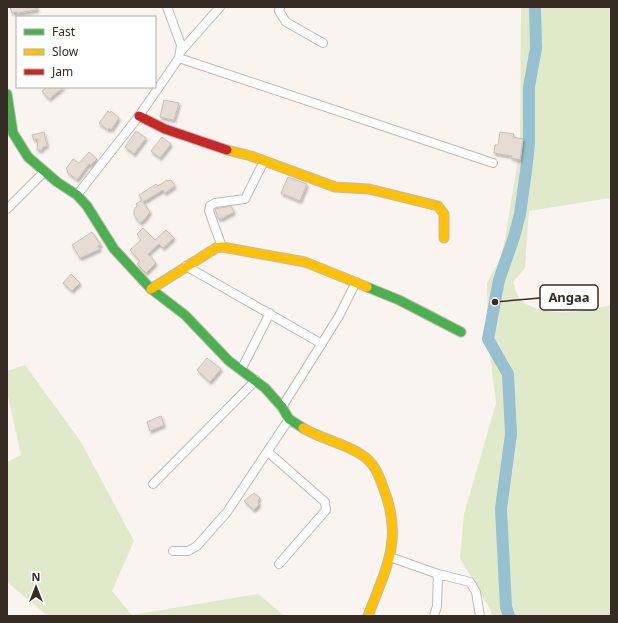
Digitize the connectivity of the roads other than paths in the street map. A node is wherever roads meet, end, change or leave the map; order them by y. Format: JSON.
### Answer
{"nodes":[{"id":1,"x":167,"y":7,"type":"edge"},
{"id":2,"x":220,"y":7,"type":"edge"},
{"id":3,"x":280,"y":7,"type":"edge"},
{"id":4,"x":323,"y":43,"type":"dead end"},
{"id":5,"x":180,"y":54,"type":"junction"},
{"id":6,"x":7,"y":94,"type":"edge"},
{"id":7,"x":139,"y":116,"type":"junction"},
{"id":8,"x":264,"y":161,"type":"junction"},
{"id":9,"x":493,"y":163,"type":"dead end"},
{"id":10,"x":44,"y":172,"type":"junction"},
{"id":11,"x":78,"y":195,"type":"junction"},
{"id":12,"x":7,"y":210,"type":"edge"},
{"id":13,"x":444,"y":238,"type":"dead end"},
{"id":14,"x":222,"y":247,"type":"junction"},
{"id":15,"x":186,"y":266,"type":"junction"},
{"id":16,"x":356,"y":282,"type":"junction"},
{"id":17,"x":151,"y":289,"type":"junction"},
{"id":18,"x":270,"y":313,"type":"junction"},
{"id":19,"x":461,"y":332,"type":"dead end"},
{"id":20,"x":322,"y":344,"type":"junction"},
{"id":21,"x":241,"y":370,"type":"junction"},
{"id":22,"x":256,"y":380,"type":"junction"},
{"id":23,"x":282,"y":407,"type":"junction"},
{"id":24,"x":289,"y":419,"type":"junction"},
{"id":25,"x":268,"y":452,"type":"junction"},
{"id":26,"x":153,"y":484,"type":"dead end"},
{"id":27,"x":173,"y":551,"type":"dead end"},
{"id":28,"x":390,"y":557,"type":"junction"},
{"id":29,"x":279,"y":564,"type":"dead end"},
{"id":30,"x":438,"y":574,"type":"junction"},
{"id":31,"x":368,"y":616,"type":"edge"},
{"id":32,"x":434,"y":616,"type":"edge"},
{"id":33,"x":480,"y":616,"type":"edge"}],
"edges":[{"from":1,"to":5,"type":"street"},
{"from":2,"to":5,"type":"street"},
{"from":3,"to":4,"type":"street"},
{"from":5,"to":7,"type":"street"},
{"from":5,"to":9,"type":"street"},
{"from":6,"to":10,"type":"street"},
{"from":7,"to":8,"type":"street"},
{"from":7,"to":11,"type":"street"},
{"from":8,"to":13,"type":"street"},
{"from":8,"to":14,"type":"street"},
{"from":10,"to":11,"type":"street"},
{"from":10,"to":12,"type":"street"},
{"from":11,"to":17,"type":"street"},
{"from":14,"to":15,"type":"street"},
{"from":14,"to":16,"type":"street"},
{"from":15,"to":17,"type":"street"},
{"from":15,"to":18,"type":"street"},
{"from":16,"to":19,"type":"street"},
{"from":16,"to":20,"type":"street"},
{"from":17,"to":21,"type":"street"},
{"from":18,"to":20,"type":"street"},
{"from":18,"to":21,"type":"street"},
{"from":20,"to":23,"type":"street"},
{"from":21,"to":22,"type":"street"},
{"from":22,"to":23,"type":"street"},
{"from":22,"to":26,"type":"street"},
{"from":23,"to":24,"type":"street"},
{"from":24,"to":25,"type":"street"},
{"from":24,"to":28,"type":"street"},
{"from":25,"to":27,"type":"street"},
{"from":25,"to":29,"type":"street"},
{"from":28,"to":30,"type":"street"},
{"from":28,"to":31,"type":"street"},
{"from":30,"to":32,"type":"street"},
{"from":30,"to":33,"type":"street"}]}
